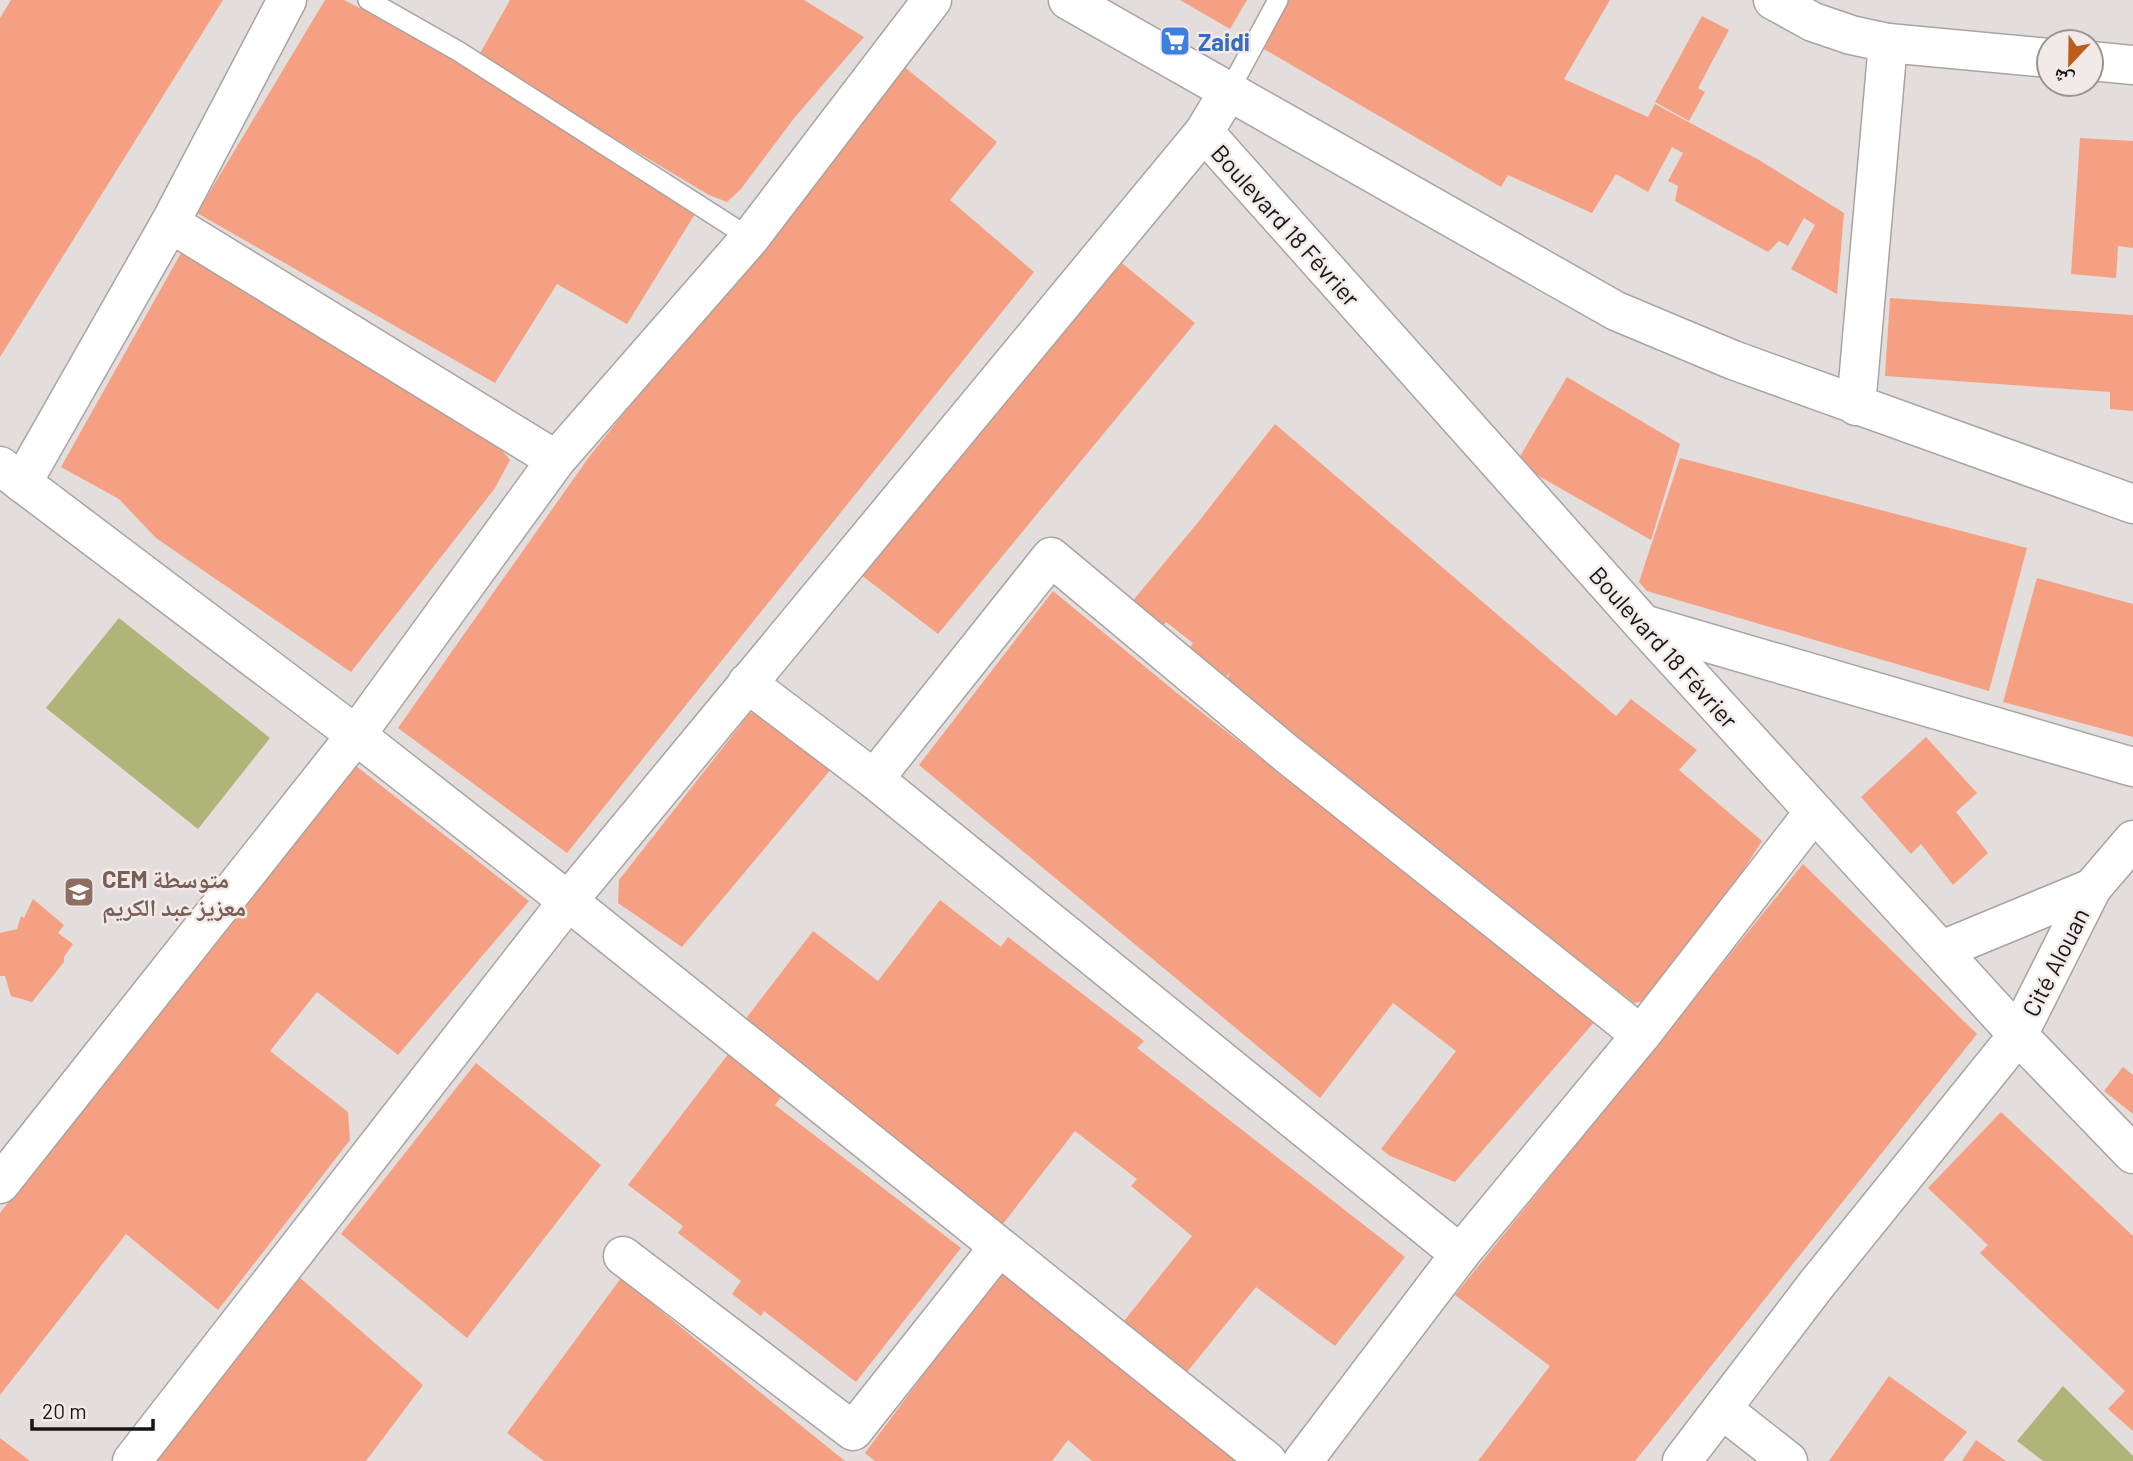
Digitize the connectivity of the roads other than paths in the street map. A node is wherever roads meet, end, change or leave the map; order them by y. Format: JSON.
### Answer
{"nodes":[{"id":1,"x":287,"y":0,"type":"edge"},
{"id":2,"x":368,"y":0,"type":"edge"},
{"id":3,"x":932,"y":0,"type":"edge"},
{"id":4,"x":1068,"y":0,"type":"edge"},
{"id":5,"x":1278,"y":0,"type":"edge"},
{"id":6,"x":1773,"y":0,"type":"edge"},
{"id":7,"x":1888,"y":43,"type":"junction"},
{"id":8,"x":2035,"y":57,"type":"edge"},
{"id":9,"x":2105,"y":62,"type":"edge"},
{"id":10,"x":2133,"y":65,"type":"edge"},
{"id":11,"x":1230,"y":89,"type":"junction"},
{"id":12,"x":1204,"y":132,"type":"junction"},
{"id":13,"x":170,"y":223,"type":"junction"},
{"id":14,"x":750,"y":238,"type":"junction"},
{"id":15,"x":1856,"y":406,"type":"junction"},
{"id":16,"x":556,"y":460,"type":"junction"},
{"id":17,"x":11,"y":475,"type":"edge"},
{"id":18,"x":2133,"y":504,"type":"edge"},
{"id":19,"x":1643,"y":624,"type":"junction"},
{"id":20,"x":747,"y":683,"type":"junction"},
{"id":21,"x":356,"y":735,"type":"junction"},
{"id":22,"x":2133,"y":767,"type":"edge"},
{"id":23,"x":874,"y":779,"type":"junction"},
{"id":24,"x":1814,"y":812,"type":"junction"},
{"id":25,"x":2133,"y":840,"type":"edge"},
{"id":26,"x":2092,"y":888,"type":"junction"},
{"id":27,"x":568,"y":901,"type":"junction"},
{"id":28,"x":1942,"y":950,"type":"junction"},
{"id":29,"x":1641,"y":1035,"type":"junction"},
{"id":30,"x":2018,"y":1035,"type":"junction"},
{"id":31,"x":2133,"y":1154,"type":"edge"},
{"id":32,"x":0,"y":1184,"type":"edge"},
{"id":33,"x":998,"y":1248,"type":"junction"},
{"id":34,"x":1460,"y":1254,"type":"junction"},
{"id":35,"x":623,"y":1256,"type":"dead end"},
{"id":36,"x":1723,"y":1410,"type":"junction"},
{"id":37,"x":132,"y":1461,"type":"edge"},
{"id":38,"x":1267,"y":1461,"type":"edge"},
{"id":39,"x":1303,"y":1461,"type":"edge"},
{"id":40,"x":1682,"y":1461,"type":"edge"},
{"id":41,"x":1788,"y":1461,"type":"edge"}],
"edges":[{"from":1,"to":13,"type":"street"},
{"from":2,"to":14,"type":"lane"},
{"from":3,"to":14,"type":"street"},
{"from":4,"to":11,"type":"street"},
{"from":5,"to":11,"type":"lane"},
{"from":6,"to":7,"type":"street"},
{"from":7,"to":8,"type":"street"},
{"from":7,"to":15,"type":"street"},
{"from":9,"to":10,"type":"street"},
{"from":11,"to":12,"type":"street"},
{"from":11,"to":15,"type":"street"},
{"from":12,"to":19,"type":"street","name":"Boulevard 18 Février"},
{"from":12,"to":20,"type":"street"},
{"from":13,"to":16,"type":"street"},
{"from":13,"to":17,"type":"street"},
{"from":14,"to":16,"type":"street"},
{"from":15,"to":18,"type":"street"},
{"from":16,"to":21,"type":"street"},
{"from":17,"to":21,"type":"street"},
{"from":19,"to":22,"type":"street"},
{"from":19,"to":24,"type":"street","name":"Boulevard 18 Février"},
{"from":20,"to":23,"type":"street"},
{"from":20,"to":27,"type":"street"},
{"from":21,"to":27,"type":"street"},
{"from":21,"to":32,"type":"street"},
{"from":23,"to":29,"type":"street"},
{"from":23,"to":34,"type":"street"},
{"from":24,"to":28,"type":"street","name":"Boulevard 18 Février"},
{"from":24,"to":29,"type":"street"},
{"from":25,"to":26,"type":"street"},
{"from":26,"to":28,"type":"street"},
{"from":26,"to":30,"type":"street","name":"Cité Alouan"},
{"from":27,"to":33,"type":"street"},
{"from":27,"to":37,"type":"street"},
{"from":28,"to":30,"type":"street","name":"Boulevard 18 Février"},
{"from":29,"to":34,"type":"street"},
{"from":30,"to":31,"type":"street","name":"Boulevard 18 Février"},
{"from":30,"to":36,"type":"street","name":"Cité Alouan"},
{"from":33,"to":35,"type":"street"},
{"from":33,"to":38,"type":"street"},
{"from":34,"to":39,"type":"street"},
{"from":36,"to":40,"type":"street","name":"Cité Alouan"},
{"from":36,"to":41,"type":"street"}]}
